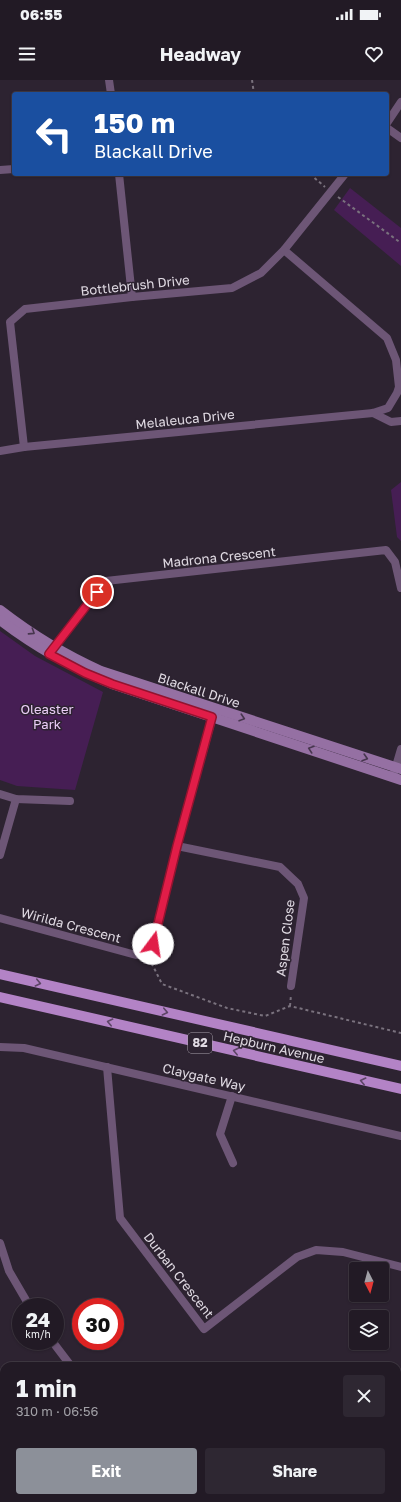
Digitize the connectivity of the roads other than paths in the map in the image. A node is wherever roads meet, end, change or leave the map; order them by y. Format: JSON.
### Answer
{"nodes":[{"id":1,"x":109,"y":80,"type":"edge"},
{"id":2,"x":111,"y":92,"type":"edge"},
{"id":3,"x":401,"y":102,"type":"edge"},
{"id":4,"x":389,"y":120,"type":"edge"},
{"id":5,"x":389,"y":129,"type":"edge"},
{"id":6,"x":401,"y":138,"type":"edge"},
{"id":7,"x":12,"y":168,"type":"edge"},
{"id":8,"x":0,"y":170,"type":"edge"},
{"id":9,"x":120,"y":176,"type":"edge"},
{"id":10,"x":343,"y":176,"type":"edge"},
{"id":11,"x":284,"y":250,"type":"junction"},
{"id":12,"x":132,"y":297,"type":"junction"},
{"id":13,"x":399,"y":396,"type":"edge"},
{"id":14,"x":373,"y":413,"type":"junction"},
{"id":15,"x":401,"y":421,"type":"edge"},
{"id":16,"x":24,"y":447,"type":"junction"},
{"id":17,"x":0,"y":451,"type":"edge"},
{"id":18,"x":401,"y":588,"type":"edge"},
{"id":19,"x":0,"y":610,"type":"edge"},
{"id":20,"x":0,"y":620,"type":"edge"},
{"id":21,"x":52,"y":650,"type":"junction"},
{"id":22,"x":213,"y":713,"type":"junction"},
{"id":23,"x":401,"y":749,"type":"edge"},
{"id":24,"x":398,"y":773,"type":"edge"},
{"id":25,"x":0,"y":794,"type":"edge"},
{"id":26,"x":16,"y":799,"type":"junction"},
{"id":27,"x":70,"y":801,"type":"dead end"},
{"id":28,"x":177,"y":846,"type":"junction"},
{"id":29,"x":0,"y":855,"type":"edge"},
{"id":30,"x":0,"y":918,"type":"edge"},
{"id":31,"x":0,"y":974,"type":"edge"},
{"id":32,"x":291,"y":986,"type":"road end"},
{"id":33,"x":0,"y":997,"type":"edge"},
{"id":34,"x":0,"y":1047,"type":"edge"},
{"id":35,"x":401,"y":1066,"type":"edge"},
{"id":36,"x":107,"y":1067,"type":"junction"},
{"id":37,"x":401,"y":1089,"type":"edge"},
{"id":38,"x":232,"y":1096,"type":"junction"},
{"id":39,"x":401,"y":1136,"type":"edge"},
{"id":40,"x":233,"y":1163,"type":"dead end"},
{"id":41,"x":0,"y":1243,"type":"edge"},
{"id":42,"x":401,"y":1267,"type":"edge"},
{"id":43,"x":25,"y":1298,"type":"edge"},
{"id":44,"x":59,"y":1350,"type":"edge"},
{"id":45,"x":68,"y":1362,"type":"edge"}],
"edges":[{"from":1,"to":2,"type":"street"},
{"from":3,"to":4,"type":"street"},
{"from":5,"to":6,"type":"street"},
{"from":7,"to":8,"type":"street"},
{"from":9,"to":12,"type":"street"},
{"from":10,"to":11,"type":"street","name":"Bottlebrush Drive"},
{"from":11,"to":12,"type":"street","name":"Bottlebrush Drive"},
{"from":11,"to":13,"type":"street","name":"Melaleuca Drive"},
{"from":12,"to":16,"type":"street","name":"Bottlebrush Drive"},
{"from":13,"to":14,"type":"street","name":"Melaleuca Drive"},
{"from":14,"to":15,"type":"street"},
{"from":14,"to":16,"type":"street","name":"Melaleuca Drive"},
{"from":16,"to":17,"type":"street","name":"Melaleuca Drive"},
{"from":18,"to":21,"type":"street","name":"Madrona Crescent"},
{"from":19,"to":21,"type":"main road","name":"Blackall Drive","one_way":true},
{"from":20,"to":21,"type":"main road","name":"Blackall Drive"},
{"from":21,"to":22,"type":"main road","name":"Blackall Drive"},
{"from":22,"to":24,"type":"main road","name":"Blackall Drive"},
{"from":22,"to":28,"type":"street"},
{"from":23,"to":24,"type":"street"},
{"from":25,"to":26,"type":"street"},
{"from":26,"to":27,"type":"street"},
{"from":26,"to":29,"type":"street"},
{"from":28,"to":30,"type":"street","name":"Wirilda Crescent"},
{"from":28,"to":32,"type":"street","name":"Aspen Close"},
{"from":31,"to":35,"type":"main road","name":"Hepburn Avenue","number":"82","one_way":true},
{"from":37,"to":33,"type":"main road","name":"Hepburn Avenue","number":"82","one_way":true},
{"from":34,"to":36,"type":"street","name":"Claygate Way"},
{"from":36,"to":38,"type":"street","name":"Claygate Way"},
{"from":36,"to":42,"type":"street","name":"Durban Crescent"},
{"from":38,"to":39,"type":"street","name":"Claygate Way"},
{"from":38,"to":40,"type":"street"},
{"from":41,"to":43,"type":"street"},
{"from":44,"to":45,"type":"street"}]}
